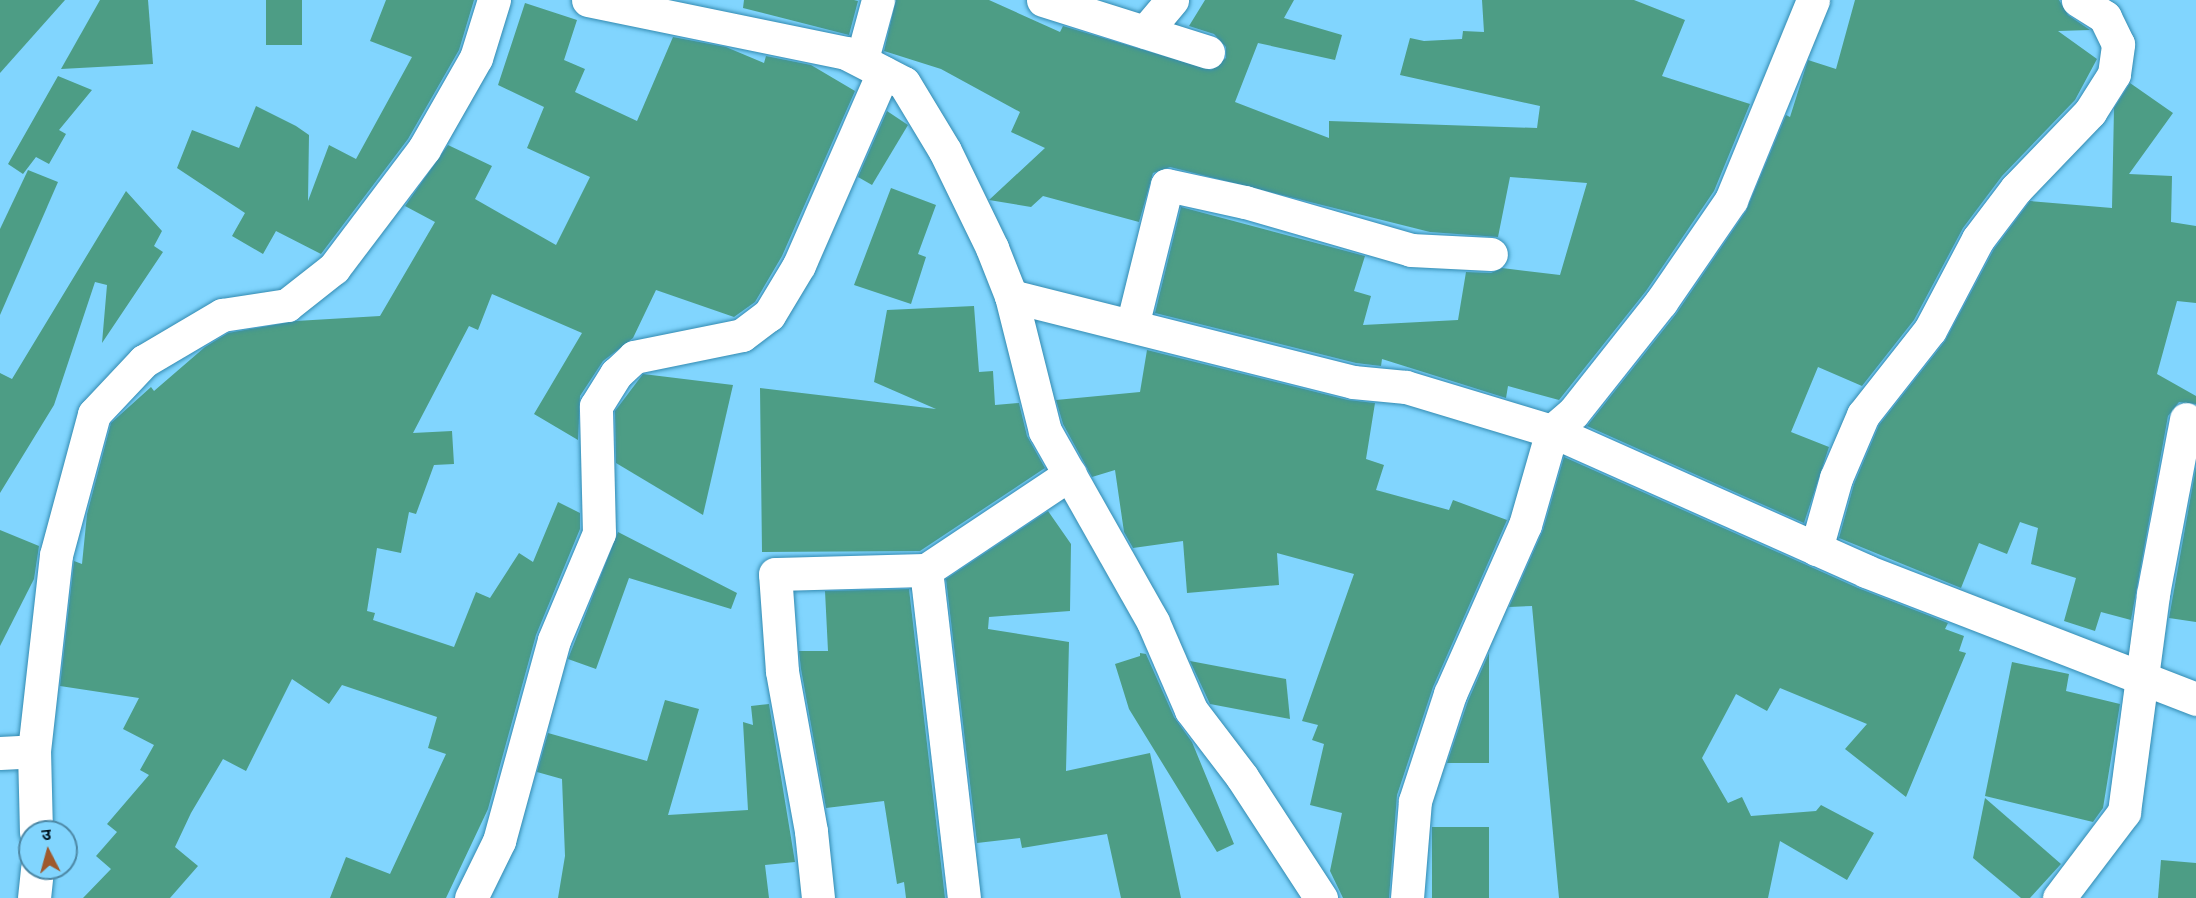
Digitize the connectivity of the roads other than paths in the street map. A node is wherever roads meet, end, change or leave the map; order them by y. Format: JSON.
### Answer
{"nodes":[{"id":1,"x":494,"y":0,"type":"edge"},
{"id":2,"x":588,"y":0,"type":"edge"},
{"id":3,"x":878,"y":0,"type":"edge"},
{"id":4,"x":1043,"y":0,"type":"edge"},
{"id":5,"x":1172,"y":0,"type":"edge"},
{"id":6,"x":1813,"y":0,"type":"edge"},
{"id":7,"x":2078,"y":0,"type":"edge"},
{"id":8,"x":1145,"y":32,"type":"junction"},
{"id":9,"x":1208,"y":52,"type":"dead end"},
{"id":10,"x":873,"y":66,"type":"junction"},
{"id":11,"x":1491,"y":254,"type":"dead end"},
{"id":12,"x":1011,"y":296,"type":"junction"},
{"id":13,"x":1132,"y":326,"type":"junction"},
{"id":14,"x":2186,"y":419,"type":"dead end"},
{"id":15,"x":1552,"y":431,"type":"junction"},
{"id":16,"x":1070,"y":474,"type":"junction"},
{"id":17,"x":1816,"y":549,"type":"junction"},
{"id":18,"x":926,"y":570,"type":"junction"},
{"id":19,"x":2143,"y":680,"type":"junction"},
{"id":20,"x":2196,"y":699,"type":"edge"},
{"id":21,"x":34,"y":751,"type":"junction"},
{"id":22,"x":0,"y":753,"type":"edge"},
{"id":23,"x":36,"y":820,"type":"edge"},
{"id":24,"x":36,"y":880,"type":"edge"},
{"id":25,"x":34,"y":898,"type":"edge"},
{"id":26,"x":471,"y":898,"type":"edge"},
{"id":27,"x":818,"y":898,"type":"edge"},
{"id":28,"x":964,"y":898,"type":"edge"},
{"id":29,"x":1321,"y":898,"type":"edge"},
{"id":30,"x":1407,"y":898,"type":"edge"},
{"id":31,"x":2059,"y":898,"type":"edge"}],
"edges":[{"from":1,"to":21,"type":"street"},
{"from":2,"to":10,"type":"street"},
{"from":3,"to":10,"type":"street"},
{"from":4,"to":8,"type":"street"},
{"from":5,"to":8,"type":"street"},
{"from":6,"to":15,"type":"street"},
{"from":7,"to":17,"type":"street"},
{"from":8,"to":9,"type":"street"},
{"from":10,"to":12,"type":"street"},
{"from":10,"to":26,"type":"street"},
{"from":11,"to":13,"type":"street"},
{"from":12,"to":13,"type":"street"},
{"from":12,"to":16,"type":"street"},
{"from":13,"to":15,"type":"street"},
{"from":14,"to":19,"type":"street"},
{"from":15,"to":17,"type":"street"},
{"from":15,"to":30,"type":"street"},
{"from":16,"to":18,"type":"street"},
{"from":16,"to":29,"type":"street"},
{"from":17,"to":19,"type":"street"},
{"from":18,"to":27,"type":"street"},
{"from":18,"to":28,"type":"street"},
{"from":19,"to":20,"type":"street"},
{"from":19,"to":31,"type":"street"},
{"from":21,"to":22,"type":"street"},
{"from":21,"to":23,"type":"street"},
{"from":24,"to":25,"type":"street"}]}
